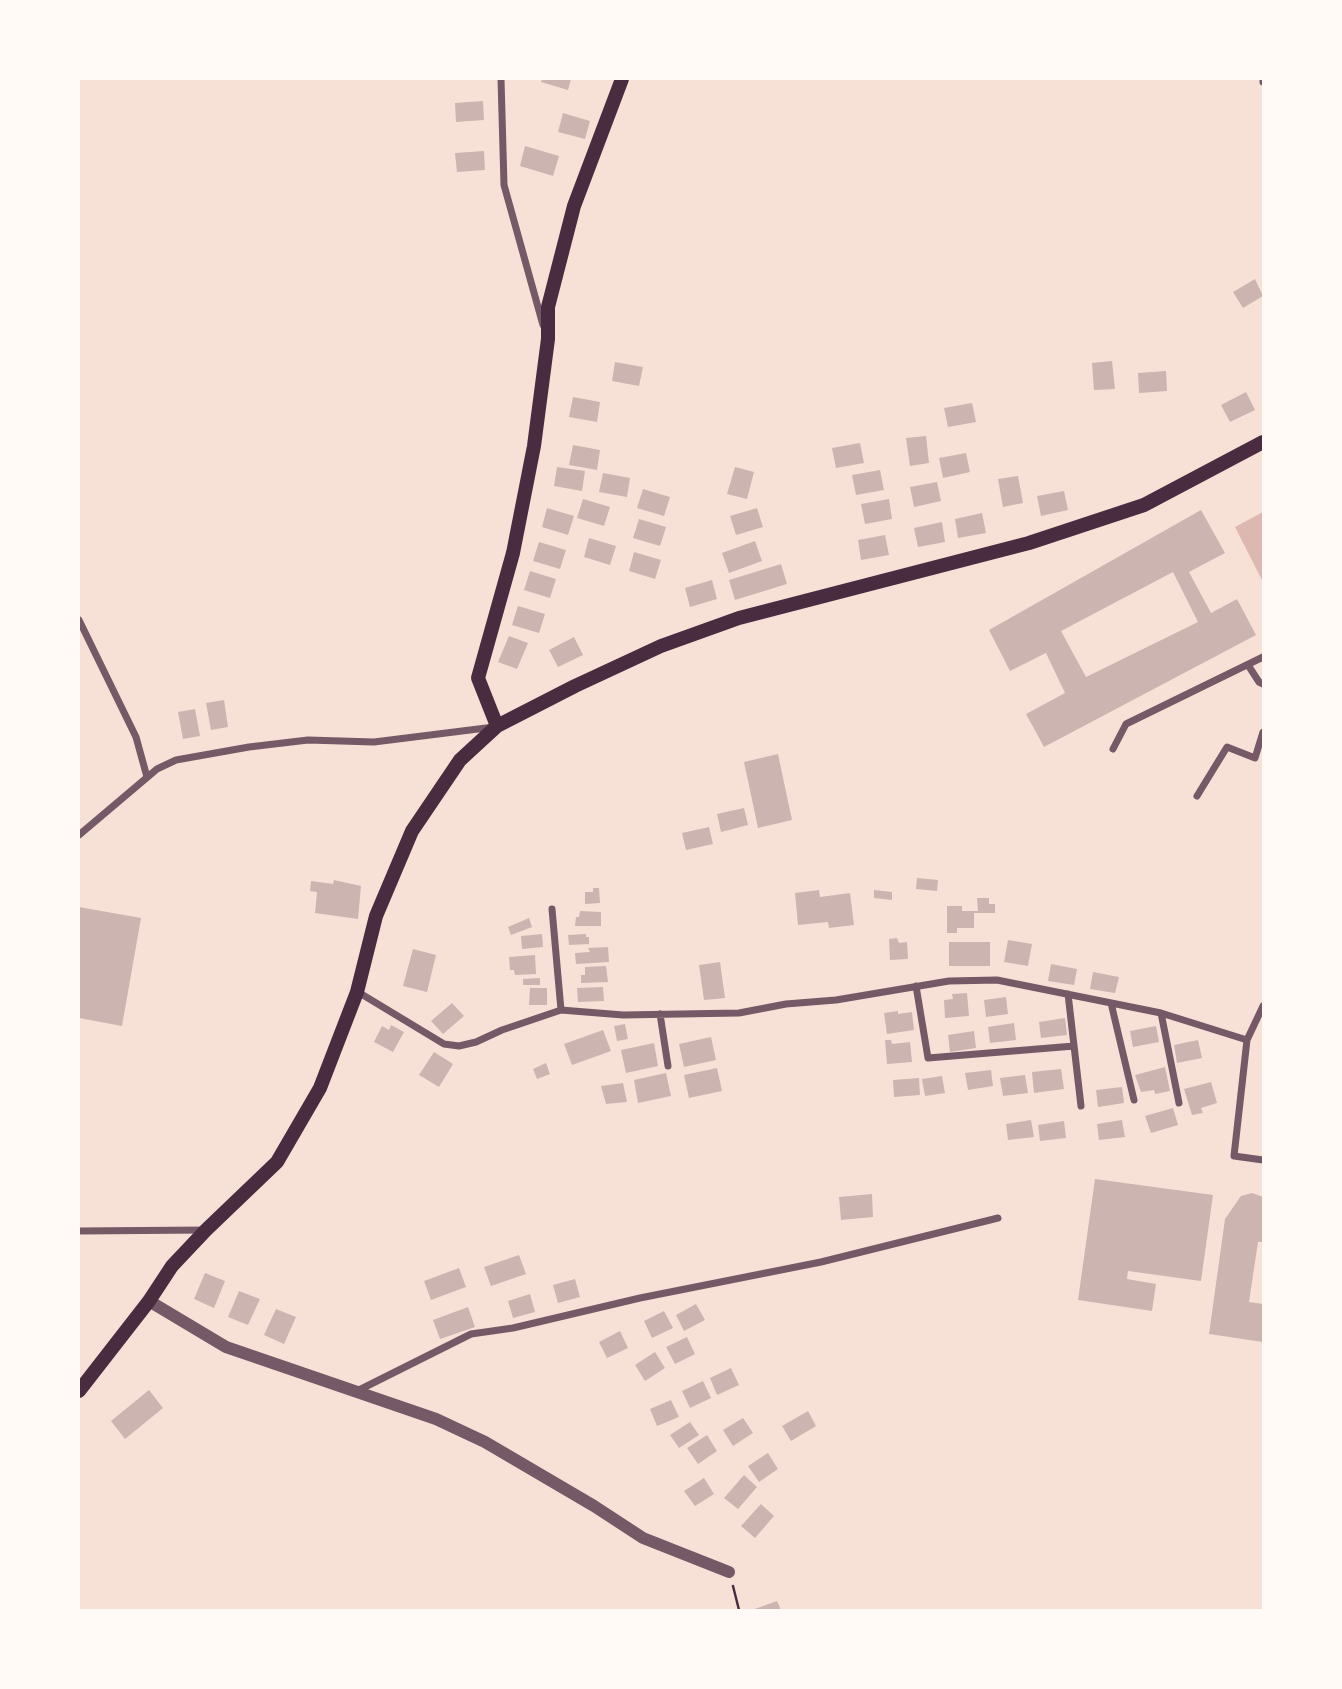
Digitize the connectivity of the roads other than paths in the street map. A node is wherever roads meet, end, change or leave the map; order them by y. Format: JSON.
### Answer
{"nodes":[{"id":1,"x":501,"y":79,"type":"edge"},
{"id":2,"x":622,"y":79,"type":"edge"},
{"id":3,"x":548,"y":339,"type":"junction"},
{"id":4,"x":1263,"y":442,"type":"edge"},
{"id":5,"x":79,"y":620,"type":"edge"},
{"id":6,"x":1263,"y":657,"type":"edge"},
{"id":7,"x":1248,"y":665,"type":"junction"},
{"id":8,"x":1263,"y":684,"type":"edge"},
{"id":9,"x":496,"y":726,"type":"junction"},
{"id":10,"x":1263,"y":732,"type":"edge"},
{"id":11,"x":1113,"y":749,"type":"dead end"},
{"id":12,"x":147,"y":777,"type":"junction"},
{"id":13,"x":1197,"y":796,"type":"dead end"},
{"id":14,"x":79,"y":835,"type":"edge"},
{"id":15,"x":552,"y":909,"type":"dead end"},
{"id":16,"x":915,"y":986,"type":"junction"},
{"id":17,"x":357,"y":992,"type":"junction"},
{"id":18,"x":1068,"y":994,"type":"junction"},
{"id":19,"x":1111,"y":1003,"type":"junction"},
{"id":20,"x":1263,"y":1006,"type":"edge"},
{"id":21,"x":561,"y":1010,"type":"junction"},
{"id":22,"x":1161,"y":1013,"type":"junction"},
{"id":23,"x":660,"y":1014,"type":"junction"},
{"id":24,"x":1247,"y":1041,"type":"junction"},
{"id":25,"x":1074,"y":1046,"type":"junction"},
{"id":26,"x":668,"y":1066,"type":"dead end"},
{"id":27,"x":1134,"y":1100,"type":"dead end"},
{"id":28,"x":1180,"y":1103,"type":"dead end"},
{"id":29,"x":1081,"y":1106,"type":"dead end"},
{"id":30,"x":1263,"y":1160,"type":"edge"},
{"id":31,"x":998,"y":1218,"type":"dead end"},
{"id":32,"x":206,"y":1230,"type":"junction"},
{"id":33,"x":79,"y":1231,"type":"edge"},
{"id":34,"x":149,"y":1301,"type":"junction"},
{"id":35,"x":79,"y":1391,"type":"edge"},
{"id":36,"x":357,"y":1391,"type":"junction"},
{"id":37,"x":729,"y":1572,"type":"road end"}],
"edges":[{"from":1,"to":3,"type":"street"},
{"from":2,"to":3,"type":"main road"},
{"from":3,"to":9,"type":"main road"},
{"from":4,"to":9,"type":"main road"},
{"from":5,"to":12,"type":"street"},
{"from":6,"to":7,"type":"street"},
{"from":7,"to":8,"type":"street"},
{"from":7,"to":11,"type":"street"},
{"from":9,"to":12,"type":"street"},
{"from":9,"to":17,"type":"main road"},
{"from":10,"to":13,"type":"street"},
{"from":12,"to":14,"type":"street"},
{"from":15,"to":21,"type":"street"},
{"from":16,"to":18,"type":"street"},
{"from":16,"to":23,"type":"street"},
{"from":16,"to":25,"type":"street"},
{"from":17,"to":21,"type":"street"},
{"from":17,"to":32,"type":"main road"},
{"from":18,"to":19,"type":"street"},
{"from":18,"to":25,"type":"street"},
{"from":19,"to":22,"type":"street"},
{"from":19,"to":27,"type":"street"},
{"from":20,"to":24,"type":"street"},
{"from":21,"to":23,"type":"street"},
{"from":22,"to":24,"type":"street"},
{"from":22,"to":28,"type":"street"},
{"from":23,"to":26,"type":"street"},
{"from":24,"to":30,"type":"street"},
{"from":25,"to":29,"type":"street"},
{"from":31,"to":36,"type":"street"},
{"from":32,"to":33,"type":"street"},
{"from":32,"to":34,"type":"main road"},
{"from":34,"to":35,"type":"main road"},
{"from":34,"to":36,"type":"street"},
{"from":36,"to":37,"type":"street"}]}
